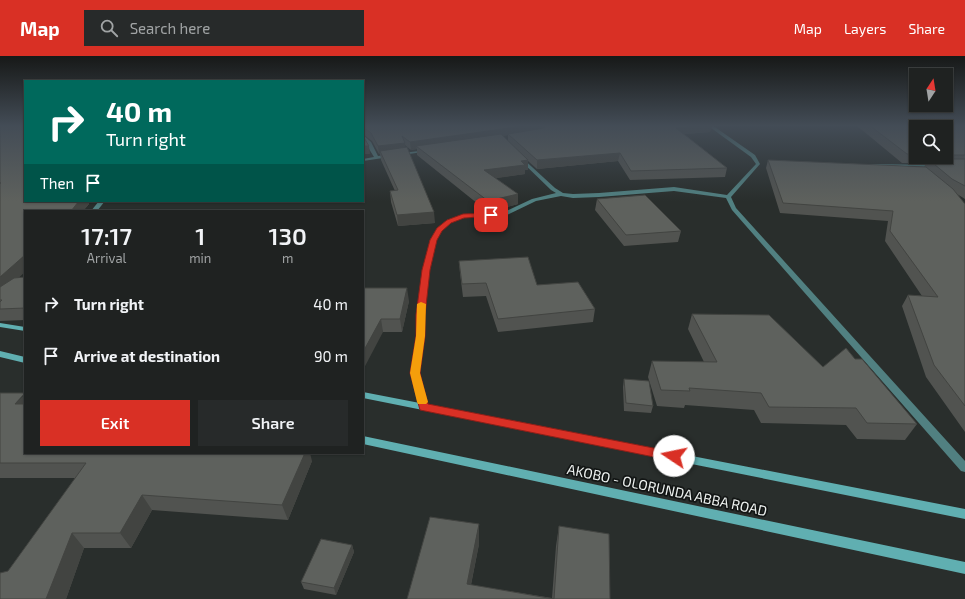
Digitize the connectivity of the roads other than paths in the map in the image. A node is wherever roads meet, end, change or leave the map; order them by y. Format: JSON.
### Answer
{"nodes":[{"id":1,"x":373,"y":150,"type":"edge"},
{"id":2,"x":428,"y":150,"type":"edge"},
{"id":3,"x":745,"y":150,"type":"edge"},
{"id":4,"x":518,"y":154,"type":"edge"},
{"id":5,"x":377,"y":158,"type":"junction"},
{"id":6,"x":364,"y":160,"type":"edge"},
{"id":7,"x":867,"y":165,"type":"edge"},
{"id":8,"x":914,"y":166,"type":"junction"},
{"id":9,"x":943,"y":166,"type":"edge"},
{"id":10,"x":920,"y":170,"type":"edge"},
{"id":11,"x":561,"y":194,"type":"junction"},
{"id":12,"x":728,"y":197,"type":"junction"},
{"id":13,"x":101,"y":202,"type":"edge"},
{"id":14,"x":95,"y":210,"type":"edge"},
{"id":15,"x":0,"y":325,"type":"edge"},
{"id":16,"x":24,"y":329,"type":"edge"},
{"id":17,"x":0,"y":354,"type":"edge"},
{"id":18,"x":24,"y":360,"type":"edge"},
{"id":19,"x":364,"y":395,"type":"edge"},
{"id":20,"x":424,"y":407,"type":"junction"},
{"id":21,"x":364,"y":440,"type":"edge"},
{"id":22,"x":965,"y":468,"type":"edge"},
{"id":23,"x":965,"y":514,"type":"edge"},
{"id":24,"x":965,"y":568,"type":"edge"}],
"edges":[{"from":1,"to":5,"type":"street"},
{"from":2,"to":5,"type":"street"},
{"from":3,"to":12,"type":"street"},
{"from":4,"to":11,"type":"street"},
{"from":5,"to":6,"type":"street"},
{"from":7,"to":8,"type":"street"},
{"from":8,"to":9,"type":"street"},
{"from":8,"to":10,"type":"street"},
{"from":11,"to":12,"type":"street"},
{"from":11,"to":20,"type":"street"},
{"from":12,"to":22,"type":"street"},
{"from":13,"to":14,"type":"street"},
{"from":15,"to":16,"type":"main road"},
{"from":17,"to":18,"type":"main road"},
{"from":19,"to":20,"type":"main road"},
{"from":20,"to":23,"type":"main road"},
{"from":21,"to":24,"type":"main road","name":"AKOBO - OLORUNDA ABBA ROAD"}]}
